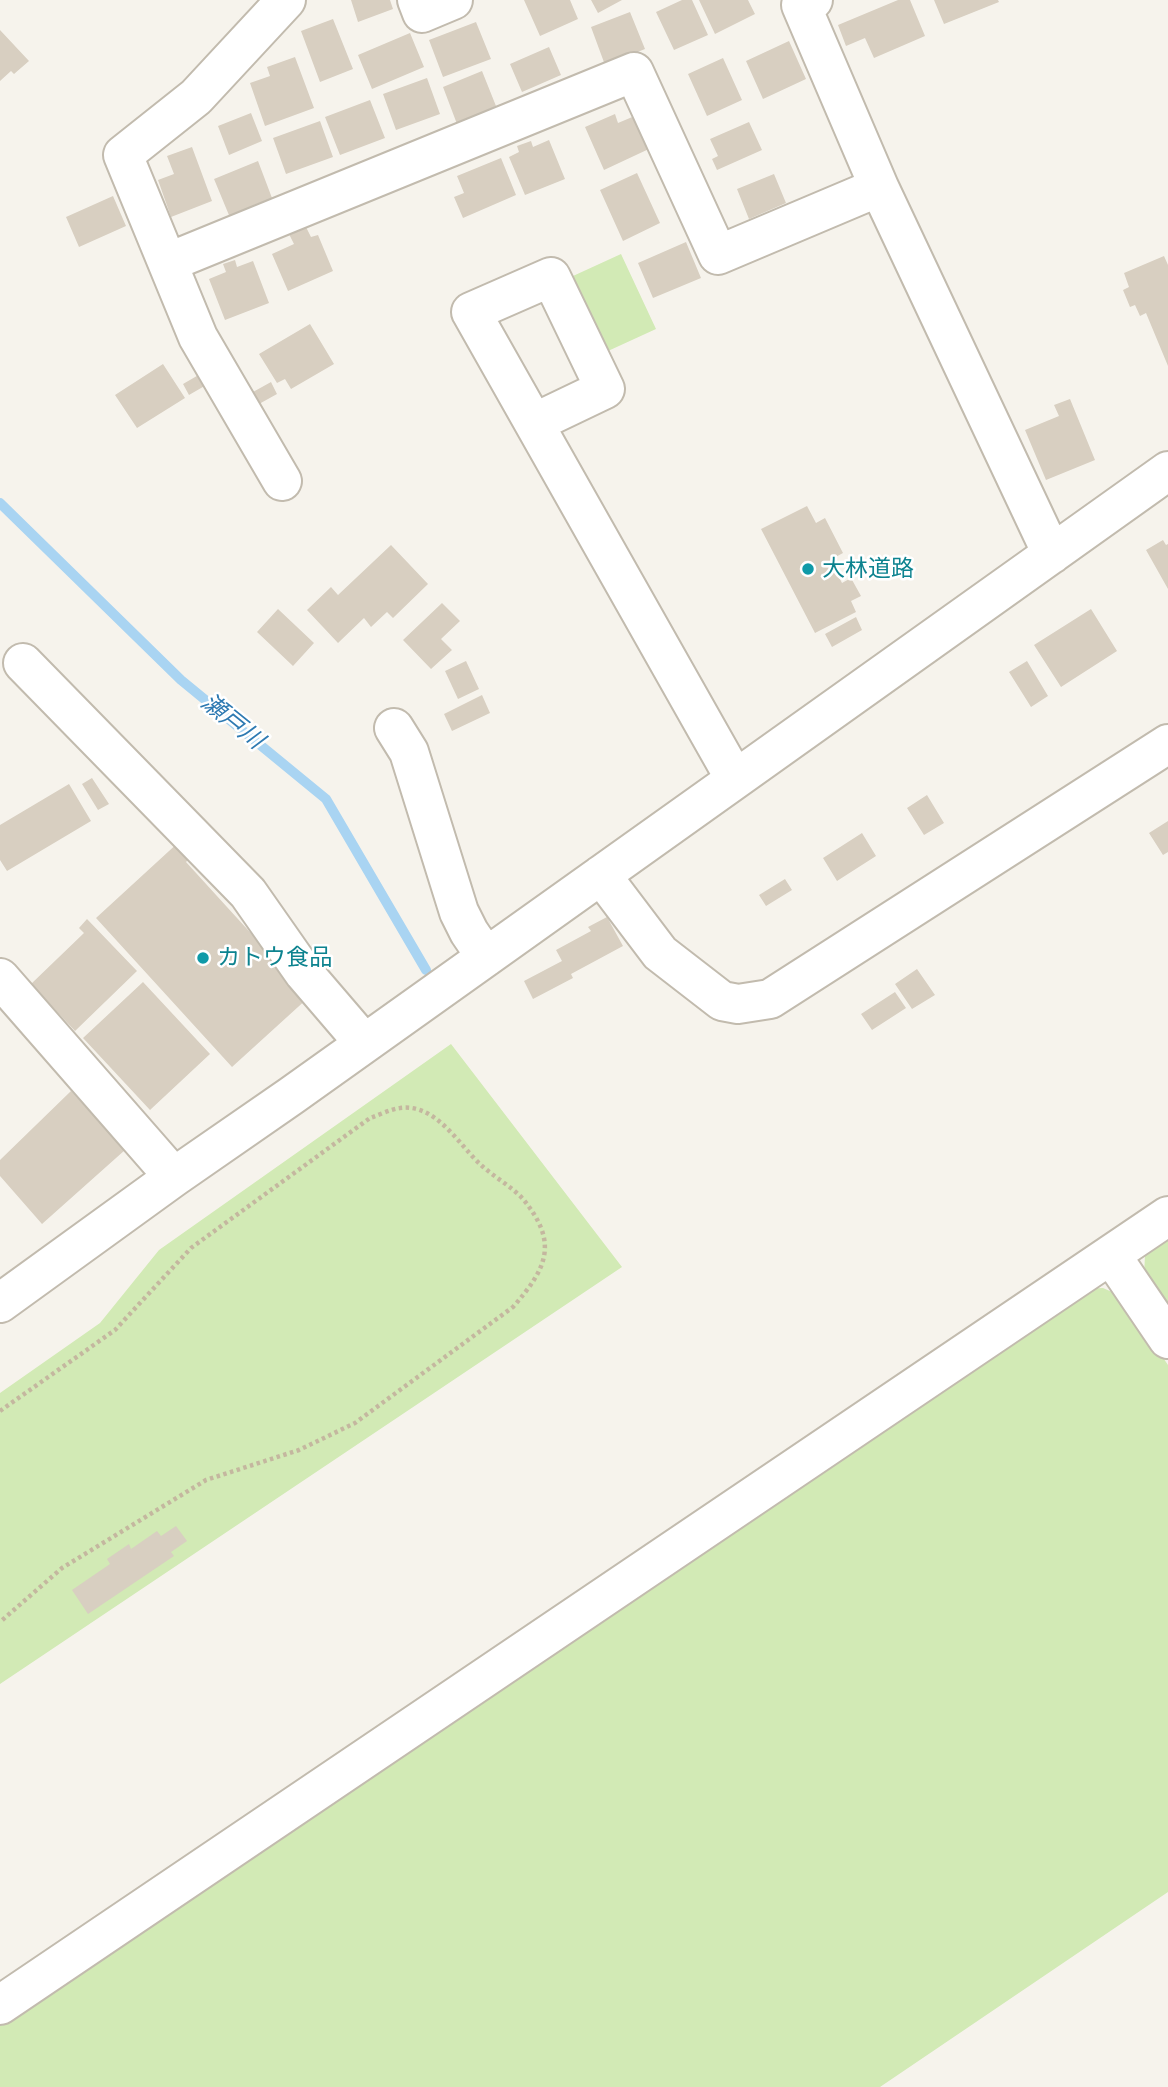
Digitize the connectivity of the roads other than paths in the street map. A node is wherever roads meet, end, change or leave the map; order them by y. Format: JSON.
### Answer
{"nodes":[{"id":1,"x":286,"y":0,"type":"edge"},
{"id":2,"x":417,"y":0,"type":"edge"},
{"id":3,"x":453,"y":0,"type":"edge"},
{"id":4,"x":813,"y":0,"type":"edge"},
{"id":5,"x":879,"y":187,"type":"junction"},
{"id":6,"x":169,"y":262,"type":"junction"},
{"id":7,"x":534,"y":423,"type":"dead end"},
{"id":8,"x":1168,"y":471,"type":"edge"},
{"id":9,"x":282,"y":481,"type":"dead end"},
{"id":10,"x":1052,"y":554,"type":"junction"},
{"id":11,"x":23,"y":663,"type":"dead end"},
{"id":12,"x":394,"y":728,"type":"dead end"},
{"id":13,"x":1168,"y":744,"type":"edge"},
{"id":14,"x":735,"y":779,"type":"junction"},
{"id":15,"x":601,"y":875,"type":"junction"},
{"id":16,"x":486,"y":957,"type":"junction"},
{"id":17,"x":0,"y":978,"type":"edge"},
{"id":18,"x":364,"y":1043,"type":"junction"},
{"id":19,"x":174,"y":1177,"type":"junction"},
{"id":20,"x":1168,"y":1216,"type":"edge"},
{"id":21,"x":1111,"y":1255,"type":"junction"},
{"id":22,"x":0,"y":1303,"type":"edge"},
{"id":23,"x":1168,"y":1339,"type":"edge"},
{"id":24,"x":0,"y":2005,"type":"edge"}],
"edges":[{"from":1,"to":6,"type":"street"},
{"from":2,"to":3,"type":"street"},
{"from":4,"to":5,"type":"street"},
{"from":5,"to":6,"type":"street"},
{"from":5,"to":10,"type":"street"},
{"from":6,"to":9,"type":"street"},
{"from":7,"to":14,"type":"street"},
{"from":8,"to":10,"type":"street"},
{"from":10,"to":14,"type":"street"},
{"from":11,"to":18,"type":"street"},
{"from":12,"to":16,"type":"street"},
{"from":13,"to":15,"type":"street"},
{"from":14,"to":15,"type":"street"},
{"from":15,"to":16,"type":"street"},
{"from":16,"to":18,"type":"street"},
{"from":17,"to":19,"type":"street"},
{"from":18,"to":19,"type":"street"},
{"from":19,"to":22,"type":"street"},
{"from":20,"to":21,"type":"street"},
{"from":21,"to":23,"type":"street"},
{"from":21,"to":24,"type":"street"}]}
